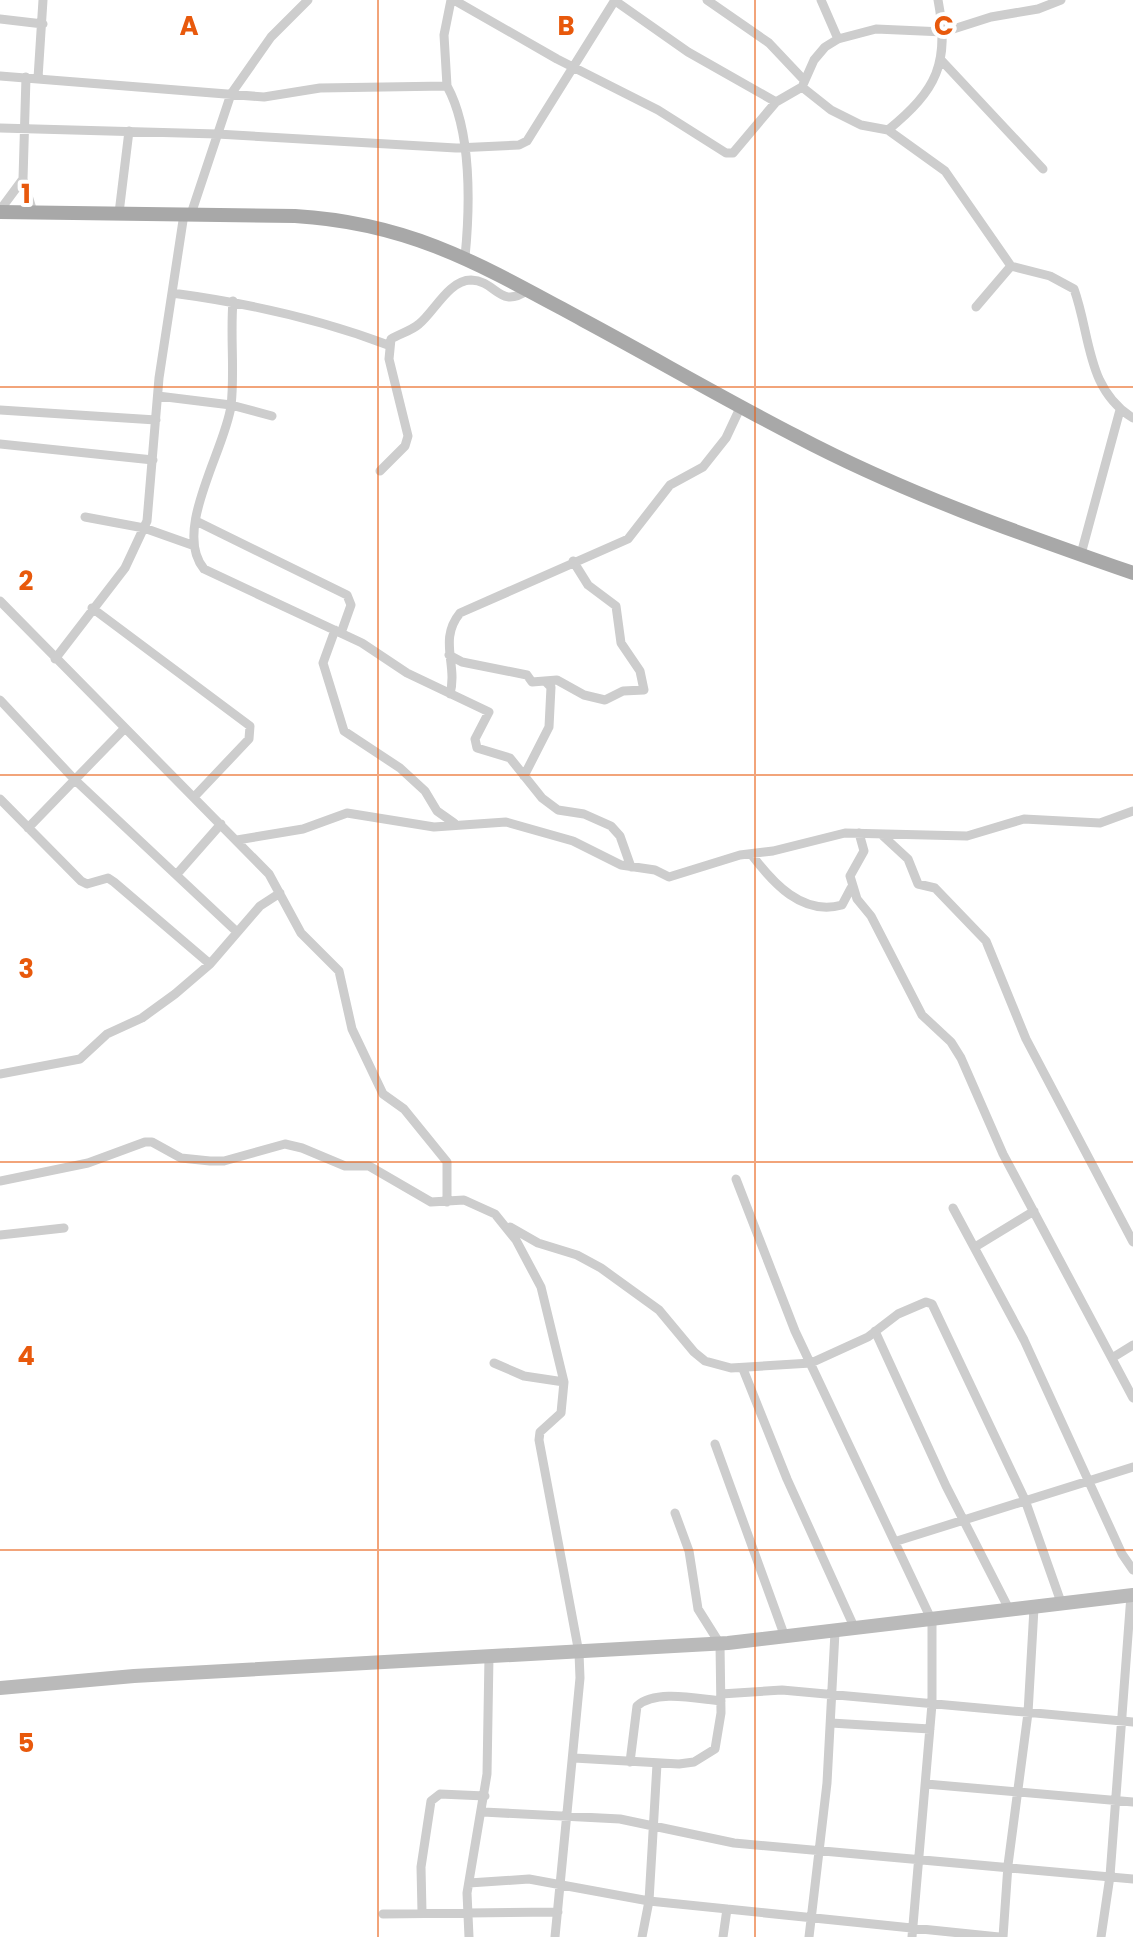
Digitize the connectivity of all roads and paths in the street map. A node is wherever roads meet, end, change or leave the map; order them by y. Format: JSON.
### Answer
{"nodes":[{"id":1,"x":43,"y":0,"type":"edge"},
{"id":2,"x":308,"y":0,"type":"edge"},
{"id":3,"x":452,"y":0,"type":"edge"},
{"id":4,"x":614,"y":0,"type":"edge"},
{"id":5,"x":707,"y":0,"type":"edge"},
{"id":6,"x":821,"y":0,"type":"edge"},
{"id":7,"x":938,"y":0,"type":"edge"},
{"id":8,"x":1061,"y":0,"type":"edge"},
{"id":9,"x":0,"y":19,"type":"edge"},
{"id":10,"x":43,"y":24,"type":"junction"},
{"id":11,"x":944,"y":32,"type":"junction"},
{"id":12,"x":838,"y":39,"type":"junction"},
{"id":13,"x":942,"y":61,"type":"junction"},
{"id":14,"x":571,"y":65,"type":"junction"},
{"id":15,"x":0,"y":76,"type":"edge"},
{"id":16,"x":26,"y":77,"type":"junction"},
{"id":17,"x":38,"y":78,"type":"junction"},
{"id":18,"x":803,"y":83,"type":"junction"},
{"id":19,"x":447,"y":86,"type":"junction"},
{"id":20,"x":231,"y":94,"type":"junction"},
{"id":21,"x":776,"y":102,"type":"junction"},
{"id":22,"x":0,"y":128,"type":"edge"},
{"id":23,"x":888,"y":130,"type":"junction"},
{"id":24,"x":27,"y":131,"type":"junction"},
{"id":25,"x":129,"y":131,"type":"junction"},
{"id":26,"x":217,"y":134,"type":"junction"},
{"id":27,"x":464,"y":147,"type":"junction"},
{"id":28,"x":1043,"y":169,"type":"dead end"},
{"id":29,"x":23,"y":179,"type":"junction"},
{"id":30,"x":0,"y":211,"type":"edge"},
{"id":31,"x":33,"y":212,"type":"junction"},
{"id":32,"x":119,"y":213,"type":"junction"},
{"id":33,"x":187,"y":214,"type":"junction"},
{"id":34,"x":465,"y":257,"type":"junction"},
{"id":35,"x":1011,"y":266,"type":"junction"},
{"id":36,"x":528,"y":290,"type":"junction"},
{"id":37,"x":172,"y":293,"type":"junction"},
{"id":38,"x":233,"y":301,"type":"junction"},
{"id":39,"x":976,"y":307,"type":"dead end"},
{"id":40,"x":388,"y":345,"type":"junction"},
{"id":41,"x":158,"y":396,"type":"junction"},
{"id":42,"x":231,"y":405,"type":"junction"},
{"id":43,"x":741,"y":406,"type":"junction"},
{"id":44,"x":0,"y":410,"type":"edge"},
{"id":45,"x":1120,"y":410,"type":"junction"},
{"id":46,"x":272,"y":416,"type":"dead end"},
{"id":47,"x":1133,"y":418,"type":"edge"},
{"id":48,"x":156,"y":420,"type":"junction"},
{"id":49,"x":0,"y":444,"type":"edge"},
{"id":50,"x":153,"y":460,"type":"junction"},
{"id":51,"x":380,"y":471,"type":"dead end"},
{"id":52,"x":85,"y":517,"type":"dead end"},
{"id":53,"x":196,"y":521,"type":"junction"},
{"id":54,"x":144,"y":528,"type":"junction"},
{"id":55,"x":192,"y":545,"type":"junction"},
{"id":56,"x":1081,"y":554,"type":"junction"},
{"id":57,"x":573,"y":561,"type":"junction"},
{"id":58,"x":1133,"y":573,"type":"edge"},
{"id":59,"x":0,"y":601,"type":"edge"},
{"id":60,"x":92,"y":608,"type":"junction"},
{"id":61,"x":338,"y":631,"type":"junction"},
{"id":62,"x":449,"y":655,"type":"junction"},
{"id":63,"x":55,"y":659,"type":"junction"},
{"id":64,"x":546,"y":682,"type":"junction"},
{"id":65,"x":450,"y":694,"type":"junction"},
{"id":66,"x":0,"y":700,"type":"edge"},
{"id":67,"x":124,"y":729,"type":"junction"},
{"id":68,"x":524,"y":776,"type":"junction"},
{"id":69,"x":75,"y":780,"type":"junction"},
{"id":70,"x":195,"y":796,"type":"junction"},
{"id":71,"x":0,"y":799,"type":"edge"},
{"id":72,"x":1133,"y":811,"type":"edge"},
{"id":73,"x":454,"y":823,"type":"junction"},
{"id":74,"x":221,"y":824,"type":"junction"},
{"id":75,"x":28,"y":828,"type":"junction"},
{"id":76,"x":859,"y":833,"type":"junction"},
{"id":77,"x":882,"y":835,"type":"junction"},
{"id":78,"x":237,"y":840,"type":"junction"},
{"id":79,"x":751,"y":854,"type":"junction"},
{"id":80,"x":631,"y":867,"type":"junction"},
{"id":81,"x":177,"y":874,"type":"junction"},
{"id":82,"x":851,"y":888,"type":"junction"},
{"id":83,"x":280,"y":893,"type":"junction"},
{"id":84,"x":237,"y":932,"type":"junction"},
{"id":85,"x":210,"y":964,"type":"junction"},
{"id":86,"x":0,"y":1074,"type":"edge"},
{"id":87,"x":736,"y":1179,"type":"dead end"},
{"id":88,"x":0,"y":1181,"type":"edge"},
{"id":89,"x":447,"y":1202,"type":"junction"},
{"id":90,"x":953,"y":1208,"type":"dead end"},
{"id":91,"x":1034,"y":1211,"type":"junction"},
{"id":92,"x":505,"y":1224,"type":"junction"},
{"id":93,"x":64,"y":1228,"type":"dead end"},
{"id":94,"x":0,"y":1235,"type":"edge"},
{"id":95,"x":1133,"y":1242,"type":"edge"},
{"id":96,"x":975,"y":1247,"type":"junction"},
{"id":97,"x":875,"y":1331,"type":"junction"},
{"id":98,"x":1133,"y":1345,"type":"edge"},
{"id":99,"x":1112,"y":1358,"type":"junction"},
{"id":100,"x":494,"y":1363,"type":"dead end"},
{"id":101,"x":811,"y":1363,"type":"junction"},
{"id":102,"x":743,"y":1369,"type":"junction"},
{"id":103,"x":564,"y":1382,"type":"junction"},
{"id":104,"x":1133,"y":1398,"type":"edge"},
{"id":105,"x":715,"y":1444,"type":"dead end"},
{"id":106,"x":1133,"y":1467,"type":"edge"},
{"id":107,"x":1088,"y":1481,"type":"junction"},
{"id":108,"x":1025,"y":1500,"type":"junction"},
{"id":109,"x":675,"y":1513,"type":"dead end"},
{"id":110,"x":963,"y":1520,"type":"junction"},
{"id":111,"x":897,"y":1541,"type":"junction"},
{"id":112,"x":1133,"y":1570,"type":"edge"},
{"id":113,"x":1132,"y":1595,"type":"edge"},
{"id":114,"x":1062,"y":1605,"type":"junction"},
{"id":115,"x":1034,"y":1608,"type":"junction"},
{"id":116,"x":1010,"y":1611,"type":"junction"},
{"id":117,"x":932,"y":1621,"type":"junction"},
{"id":118,"x":855,"y":1629,"type":"junction"},
{"id":119,"x":835,"y":1632,"type":"junction"},
{"id":120,"x":785,"y":1637,"type":"junction"},
{"id":121,"x":720,"y":1644,"type":"junction"},
{"id":122,"x":579,"y":1653,"type":"junction"},
{"id":123,"x":489,"y":1656,"type":"junction"},
{"id":124,"x":0,"y":1688,"type":"edge"},
{"id":125,"x":833,"y":1695,"type":"junction"},
{"id":126,"x":721,"y":1697,"type":"junction"},
{"id":127,"x":932,"y":1704,"type":"junction"},
{"id":128,"x":1028,"y":1713,"type":"junction"},
{"id":129,"x":1128,"y":1722,"type":"edge"},
{"id":130,"x":831,"y":1723,"type":"junction"},
{"id":131,"x":930,"y":1729,"type":"junction"},
{"id":132,"x":574,"y":1758,"type":"junction"},
{"id":133,"x":630,"y":1762,"type":"junction"},
{"id":134,"x":657,"y":1764,"type":"junction"},
{"id":135,"x":926,"y":1784,"type":"junction"},
{"id":136,"x":1017,"y":1792,"type":"junction"},
{"id":137,"x":485,"y":1796,"type":"junction"},
{"id":138,"x":1116,"y":1801,"type":"junction"},
{"id":139,"x":1133,"y":1802,"type":"edge"},
{"id":140,"x":483,"y":1812,"type":"junction"},
{"id":141,"x":568,"y":1819,"type":"junction"},
{"id":142,"x":653,"y":1824,"type":"junction"},
{"id":143,"x":821,"y":1851,"type":"junction"},
{"id":144,"x":920,"y":1858,"type":"junction"},
{"id":145,"x":1008,"y":1865,"type":"junction"},
{"id":146,"x":1110,"y":1876,"type":"junction"},
{"id":147,"x":1133,"y":1879,"type":"edge"},
{"id":148,"x":469,"y":1883,"type":"junction"},
{"id":149,"x":562,"y":1883,"type":"junction"},
{"id":150,"x":649,"y":1901,"type":"junction"},
{"id":151,"x":727,"y":1909,"type":"junction"},
{"id":152,"x":422,"y":1912,"type":"junction"},
{"id":153,"x":467,"y":1912,"type":"junction"},
{"id":154,"x":558,"y":1912,"type":"junction"},
{"id":155,"x":383,"y":1914,"type":"dead end"},
{"id":156,"x":811,"y":1919,"type":"junction"},
{"id":157,"x":912,"y":1933,"type":"edge"},
{"id":158,"x":469,"y":1937,"type":"edge"},
{"id":159,"x":555,"y":1937,"type":"edge"},
{"id":160,"x":642,"y":1937,"type":"edge"},
{"id":161,"x":723,"y":1937,"type":"edge"},
{"id":162,"x":809,"y":1937,"type":"edge"},
{"id":163,"x":1001,"y":1937,"type":"edge"},
{"id":164,"x":1101,"y":1937,"type":"edge"}],
"edges":[{"from":1,"to":10,"type":"street"},
{"from":2,"to":20,"type":"street"},
{"from":3,"to":14,"type":"street"},
{"from":3,"to":19,"type":"street"},
{"from":4,"to":14,"type":"street"},
{"from":4,"to":21,"type":"street"},
{"from":5,"to":18,"type":"street"},
{"from":6,"to":12,"type":"street"},
{"from":7,"to":11,"type":"street"},
{"from":8,"to":11,"type":"street"},
{"from":9,"to":10,"type":"street"},
{"from":10,"to":17,"type":"street"},
{"from":11,"to":12,"type":"street"},
{"from":11,"to":13,"type":"street"},
{"from":12,"to":18,"type":"street"},
{"from":13,"to":23,"type":"street"},
{"from":13,"to":28,"type":"street"},
{"from":14,"to":21,"type":"street"},
{"from":14,"to":27,"type":"street"},
{"from":15,"to":16,"type":"street"},
{"from":16,"to":17,"type":"street"},
{"from":16,"to":24,"type":"street"},
{"from":17,"to":20,"type":"street"},
{"from":18,"to":21,"type":"street"},
{"from":18,"to":23,"type":"street"},
{"from":19,"to":20,"type":"street"},
{"from":19,"to":27,"type":"street"},
{"from":20,"to":26,"type":"street"},
{"from":22,"to":24,"type":"street"},
{"from":23,"to":35,"type":"street"},
{"from":24,"to":25,"type":"street"},
{"from":24,"to":29,"type":"street"},
{"from":25,"to":26,"type":"street"},
{"from":25,"to":32,"type":"street"},
{"from":26,"to":27,"type":"street"},
{"from":26,"to":33,"type":"street"},
{"from":27,"to":34,"type":"street"},
{"from":29,"to":30,"type":"street"},
{"from":29,"to":31,"type":"street"},
{"from":30,"to":31,"type":"main road"},
{"from":31,"to":32,"type":"main road"},
{"from":32,"to":33,"type":"main road"},
{"from":33,"to":34,"type":"main road"},
{"from":33,"to":37,"type":"street"},
{"from":34,"to":36,"type":"main road"},
{"from":35,"to":39,"type":"street"},
{"from":35,"to":45,"type":"street"},
{"from":36,"to":40,"type":"street"},
{"from":36,"to":43,"type":"main road"},
{"from":37,"to":38,"type":"street"},
{"from":37,"to":41,"type":"street"},
{"from":38,"to":40,"type":"street"},
{"from":38,"to":42,"type":"street"},
{"from":40,"to":51,"type":"street"},
{"from":41,"to":42,"type":"street"},
{"from":41,"to":48,"type":"street"},
{"from":42,"to":46,"type":"street"},
{"from":42,"to":53,"type":"street"},
{"from":43,"to":56,"type":"main road"},
{"from":43,"to":57,"type":"street"},
{"from":44,"to":48,"type":"street"},
{"from":45,"to":47,"type":"street"},
{"from":45,"to":56,"type":"street"},
{"from":48,"to":50,"type":"street"},
{"from":49,"to":50,"type":"street"},
{"from":50,"to":54,"type":"street"},
{"from":52,"to":54,"type":"street"},
{"from":53,"to":55,"type":"street"},
{"from":53,"to":61,"type":"street"},
{"from":54,"to":55,"type":"street"},
{"from":54,"to":60,"type":"street"},
{"from":55,"to":61,"type":"street"},
{"from":56,"to":58,"type":"main road"},
{"from":57,"to":62,"type":"street"},
{"from":57,"to":64,"type":"street"},
{"from":59,"to":63,"type":"street"},
{"from":60,"to":63,"type":"street"},
{"from":60,"to":70,"type":"street"},
{"from":61,"to":65,"type":"street"},
{"from":61,"to":73,"type":"street"},
{"from":62,"to":64,"type":"street"},
{"from":62,"to":65,"type":"street"},
{"from":63,"to":67,"type":"street"},
{"from":64,"to":68,"type":"street"},
{"from":65,"to":68,"type":"street"},
{"from":66,"to":69,"type":"street"},
{"from":67,"to":69,"type":"street"},
{"from":67,"to":70,"type":"street"},
{"from":68,"to":80,"type":"street"},
{"from":69,"to":75,"type":"street"},
{"from":69,"to":81,"type":"street"},
{"from":70,"to":74,"type":"street"},
{"from":71,"to":75,"type":"street"},
{"from":72,"to":77,"type":"street"},
{"from":73,"to":78,"type":"street"},
{"from":73,"to":80,"type":"street"},
{"from":74,"to":78,"type":"street"},
{"from":74,"to":81,"type":"street"},
{"from":75,"to":85,"type":"street"},
{"from":76,"to":77,"type":"street"},
{"from":76,"to":79,"type":"street"},
{"from":76,"to":82,"type":"street"},
{"from":77,"to":95,"type":"street"},
{"from":78,"to":83,"type":"street"},
{"from":79,"to":80,"type":"street"},
{"from":79,"to":82,"type":"street"},
{"from":81,"to":84,"type":"street"},
{"from":82,"to":91,"type":"street"},
{"from":83,"to":84,"type":"street"},
{"from":83,"to":89,"type":"street"},
{"from":84,"to":85,"type":"street"},
{"from":85,"to":86,"type":"street"},
{"from":87,"to":101,"type":"street"},
{"from":88,"to":89,"type":"street"},
{"from":89,"to":92,"type":"street"},
{"from":90,"to":96,"type":"street"},
{"from":91,"to":96,"type":"street"},
{"from":91,"to":99,"type":"street"},
{"from":92,"to":102,"type":"street"},
{"from":92,"to":103,"type":"street"},
{"from":93,"to":94,"type":"street"},
{"from":96,"to":107,"type":"street"},
{"from":97,"to":101,"type":"street"},
{"from":97,"to":108,"type":"street"},
{"from":97,"to":110,"type":"street"},
{"from":98,"to":99,"type":"street"},
{"from":99,"to":104,"type":"street"},
{"from":100,"to":103,"type":"street"},
{"from":101,"to":102,"type":"street"},
{"from":101,"to":111,"type":"street"},
{"from":102,"to":118,"type":"street"},
{"from":103,"to":122,"type":"street"},
{"from":105,"to":120,"type":"street"},
{"from":106,"to":107,"type":"street"},
{"from":107,"to":108,"type":"street"},
{"from":107,"to":112,"type":"street"},
{"from":108,"to":110,"type":"street"},
{"from":108,"to":114,"type":"street"},
{"from":109,"to":121,"type":"street"},
{"from":110,"to":111,"type":"street"},
{"from":110,"to":116,"type":"street"},
{"from":111,"to":117,"type":"street"},
{"from":113,"to":114,"type":"main road"},
{"from":113,"to":129,"type":"street"},
{"from":114,"to":115,"type":"main road"},
{"from":115,"to":116,"type":"main road"},
{"from":115,"to":128,"type":"street"},
{"from":116,"to":117,"type":"main road"},
{"from":117,"to":118,"type":"main road"},
{"from":117,"to":127,"type":"street"},
{"from":118,"to":119,"type":"main road"},
{"from":119,"to":120,"type":"main road"},
{"from":119,"to":125,"type":"street"},
{"from":120,"to":121,"type":"main road"},
{"from":121,"to":122,"type":"main road"},
{"from":121,"to":126,"type":"street"},
{"from":122,"to":123,"type":"main road"},
{"from":122,"to":132,"type":"street"},
{"from":123,"to":124,"type":"main road"},
{"from":123,"to":137,"type":"street"},
{"from":125,"to":126,"type":"street"},
{"from":125,"to":127,"type":"street"},
{"from":125,"to":130,"type":"street"},
{"from":126,"to":133,"type":"street"},
{"from":126,"to":134,"type":"street"},
{"from":127,"to":128,"type":"street"},
{"from":127,"to":131,"type":"street"},
{"from":128,"to":129,"type":"street"},
{"from":128,"to":136,"type":"street"},
{"from":129,"to":138,"type":"street"},
{"from":130,"to":131,"type":"street"},
{"from":130,"to":143,"type":"street"},
{"from":131,"to":135,"type":"street"},
{"from":132,"to":133,"type":"street"},
{"from":132,"to":141,"type":"street"},
{"from":133,"to":134,"type":"street"},
{"from":134,"to":142,"type":"street"},
{"from":135,"to":136,"type":"street"},
{"from":135,"to":144,"type":"street"},
{"from":136,"to":138,"type":"street"},
{"from":136,"to":145,"type":"street"},
{"from":137,"to":140,"type":"street"},
{"from":137,"to":152,"type":"street"},
{"from":138,"to":139,"type":"street"},
{"from":138,"to":146,"type":"street"},
{"from":140,"to":141,"type":"street"},
{"from":140,"to":148,"type":"street"},
{"from":141,"to":142,"type":"street"},
{"from":141,"to":149,"type":"street"},
{"from":142,"to":143,"type":"street"},
{"from":142,"to":150,"type":"street"},
{"from":143,"to":144,"type":"street"},
{"from":143,"to":156,"type":"street"},
{"from":144,"to":145,"type":"street"},
{"from":144,"to":157,"type":"street"},
{"from":145,"to":146,"type":"street"},
{"from":145,"to":163,"type":"street"},
{"from":146,"to":147,"type":"street"},
{"from":146,"to":164,"type":"street"},
{"from":148,"to":149,"type":"street"},
{"from":148,"to":153,"type":"street"},
{"from":149,"to":150,"type":"street"},
{"from":149,"to":154,"type":"street"},
{"from":150,"to":151,"type":"street"},
{"from":150,"to":160,"type":"street"},
{"from":151,"to":156,"type":"street"},
{"from":151,"to":161,"type":"street"},
{"from":152,"to":153,"type":"street"},
{"from":152,"to":155,"type":"street"},
{"from":153,"to":154,"type":"street"},
{"from":153,"to":158,"type":"street"},
{"from":154,"to":159,"type":"street"},
{"from":156,"to":157,"type":"street"},
{"from":156,"to":162,"type":"street"},
{"from":157,"to":163,"type":"street"}]}
